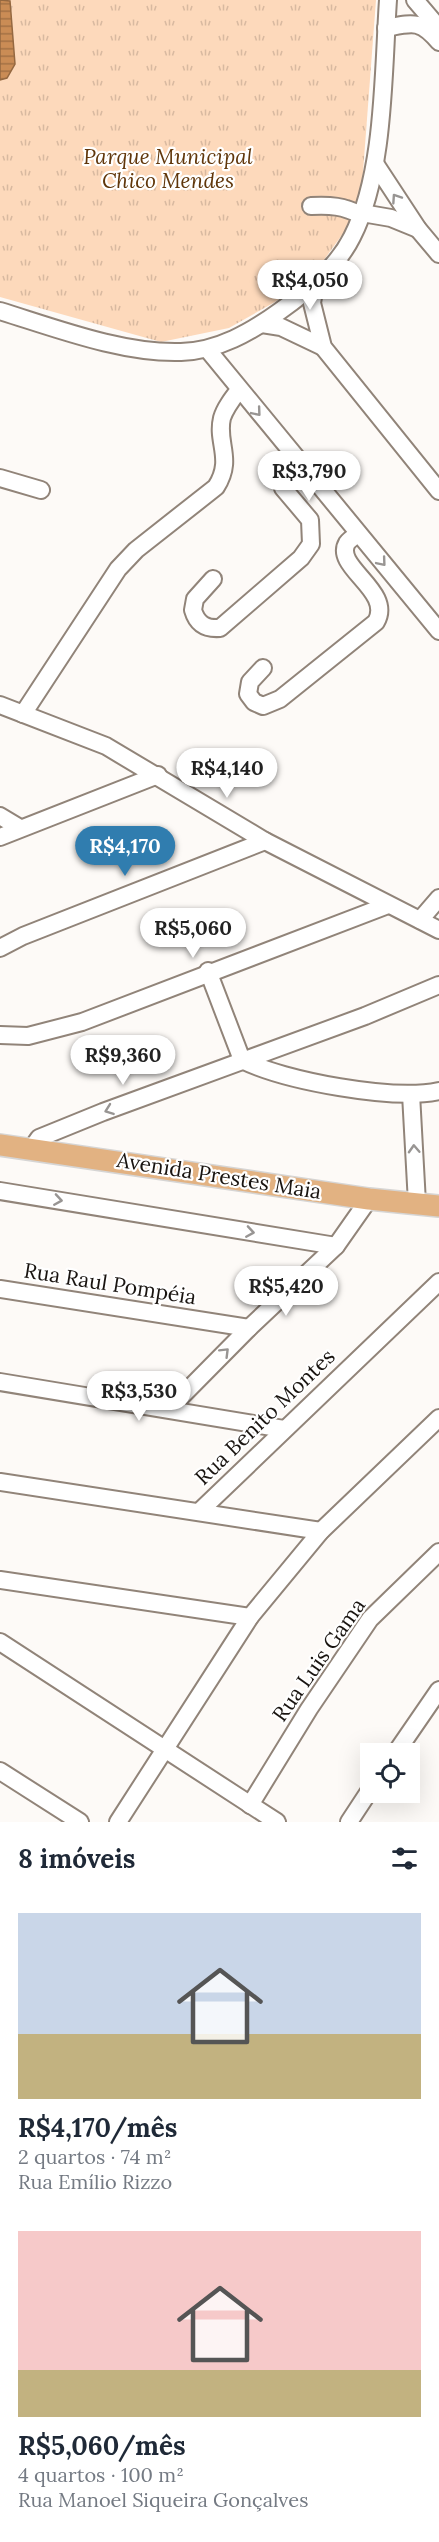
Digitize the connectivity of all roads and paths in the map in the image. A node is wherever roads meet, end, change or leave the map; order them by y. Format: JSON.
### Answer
{"nodes":[{"id":1,"x":388,"y":0,"type":"edge"},
{"id":2,"x":416,"y":0,"type":"edge"},
{"id":3,"x":386,"y":28,"type":"junction"},
{"id":4,"x":439,"y":28,"type":"edge"},
{"id":5,"x":439,"y":42,"type":"edge"},
{"id":6,"x":376,"y":165,"type":"junction"},
{"id":7,"x":311,"y":206,"type":"dead end"},
{"id":8,"x":362,"y":214,"type":"junction"},
{"id":9,"x":418,"y":229,"type":"junction"},
{"id":10,"x":439,"y":254,"type":"edge"},
{"id":11,"x":315,"y":285,"type":"junction"},
{"id":12,"x":0,"y":311,"type":"edge"},
{"id":13,"x":262,"y":324,"type":"junction"},
{"id":14,"x":323,"y":347,"type":"junction"},
{"id":15,"x":208,"y":350,"type":"junction"},
{"id":16,"x":239,"y":390,"type":"junction"},
{"id":17,"x":296,"y":459,"type":"junction"},
{"id":18,"x":0,"y":478,"type":"edge"},
{"id":19,"x":41,"y":489,"type":"dead end"},
{"id":20,"x":439,"y":491,"type":"edge"},
{"id":21,"x":358,"y":534,"type":"junction"},
{"id":22,"x":213,"y":579,"type":"dead end"},
{"id":23,"x":439,"y":631,"type":"edge"},
{"id":24,"x":263,"y":668,"type":"dead end"},
{"id":25,"x":0,"y":705,"type":"edge"},
{"id":26,"x":23,"y":714,"type":"junction"},
{"id":27,"x":159,"y":775,"type":"junction"},
{"id":28,"x":0,"y":816,"type":"edge"},
{"id":29,"x":20,"y":828,"type":"junction"},
{"id":30,"x":0,"y":837,"type":"edge"},
{"id":31,"x":265,"y":841,"type":"junction"},
{"id":32,"x":439,"y":898,"type":"edge"},
{"id":33,"x":388,"y":905,"type":"junction"},
{"id":34,"x":420,"y":920,"type":"junction"},
{"id":35,"x":439,"y":930,"type":"edge"},
{"id":36,"x":0,"y":948,"type":"edge"},
{"id":37,"x":208,"y":971,"type":"junction"},
{"id":38,"x":439,"y":985,"type":"edge"},
{"id":39,"x":0,"y":1035,"type":"edge"},
{"id":40,"x":242,"y":1060,"type":"junction"},
{"id":41,"x":439,"y":1091,"type":"edge"},
{"id":42,"x":411,"y":1094,"type":"junction"},
{"id":43,"x":0,"y":1145,"type":"edge"},
{"id":44,"x":32,"y":1149,"type":"junction"},
{"id":45,"x":0,"y":1191,"type":"edge"},
{"id":46,"x":439,"y":1195,"type":"edge"},
{"id":47,"x":369,"y":1199,"type":"junction"},
{"id":48,"x":417,"y":1203,"type":"junction"},
{"id":49,"x":439,"y":1206,"type":"edge"},
{"id":50,"x":336,"y":1246,"type":"junction"},
{"id":51,"x":439,"y":1282,"type":"edge"},
{"id":52,"x":0,"y":1289,"type":"edge"},
{"id":53,"x":249,"y":1328,"type":"junction"},
{"id":54,"x":0,"y":1382,"type":"edge"},
{"id":55,"x":169,"y":1409,"type":"junction"},
{"id":56,"x":439,"y":1418,"type":"edge"},
{"id":57,"x":284,"y":1429,"type":"junction"},
{"id":58,"x":0,"y":1482,"type":"edge"},
{"id":59,"x":201,"y":1510,"type":"junction"},
{"id":60,"x":321,"y":1531,"type":"junction"},
{"id":61,"x":439,"y":1552,"type":"edge"},
{"id":62,"x":0,"y":1580,"type":"edge"},
{"id":63,"x":250,"y":1617,"type":"junction"},
{"id":64,"x":0,"y":1642,"type":"edge"},
{"id":65,"x":439,"y":1690,"type":"edge"},
{"id":66,"x":402,"y":1743,"type":"edge"},
{"id":67,"x":164,"y":1749,"type":"junction"},
{"id":68,"x":0,"y":1771,"type":"edge"},
{"id":69,"x":362,"y":1803,"type":"edge"},
{"id":70,"x":250,"y":1805,"type":"junction"},
{"id":71,"x":60,"y":1817,"type":"edge"},
{"id":72,"x":80,"y":1822,"type":"edge"},
{"id":73,"x":118,"y":1822,"type":"edge"},
{"id":74,"x":277,"y":1822,"type":"edge"},
{"id":75,"x":350,"y":1822,"type":"edge"}],
"edges":[{"from":1,"to":3,"type":"street"},
{"from":2,"to":4,"type":"street"},
{"from":3,"to":5,"type":"street"},
{"from":3,"to":6,"type":"street"},
{"from":6,"to":8,"type":"street"},
{"from":9,"to":6,"type":"street","one_way":true},
{"from":7,"to":8,"type":"street"},
{"from":8,"to":9,"type":"street"},
{"from":8,"to":11,"type":"street"},
{"from":9,"to":10,"type":"street"},
{"from":11,"to":13,"type":"street"},
{"from":11,"to":14,"type":"street"},
{"from":12,"to":15,"type":"street"},
{"from":13,"to":14,"type":"street"},
{"from":13,"to":15,"type":"street"},
{"from":14,"to":20,"type":"street"},
{"from":15,"to":16,"type":"street"},
{"from":16,"to":17,"type":"street","one_way":true},
{"from":16,"to":26,"type":"street"},
{"from":17,"to":21,"type":"street"},
{"from":17,"to":22,"type":"street"},
{"from":18,"to":19,"type":"street"},
{"from":21,"to":23,"type":"street","one_way":true},
{"from":21,"to":24,"type":"street"},
{"from":25,"to":26,"type":"street"},
{"from":26,"to":27,"type":"street"},
{"from":27,"to":29,"type":"street"},
{"from":27,"to":31,"type":"street"},
{"from":28,"to":29,"type":"street"},
{"from":29,"to":30,"type":"street"},
{"from":31,"to":33,"type":"street"},
{"from":31,"to":36,"type":"street"},
{"from":32,"to":34,"type":"street"},
{"from":33,"to":34,"type":"street"},
{"from":33,"to":37,"type":"street"},
{"from":34,"to":35,"type":"street"},
{"from":37,"to":39,"type":"street"},
{"from":37,"to":40,"type":"street"},
{"from":38,"to":40,"type":"street"},
{"from":40,"to":42,"type":"street"},
{"from":40,"to":44,"type":"street","one_way":true},
{"from":41,"to":42,"type":"street"},
{"from":48,"to":42,"type":"street","one_way":true},
{"from":43,"to":44,"type":"main road","name":"Avenida Prestes Maia"},
{"from":44,"to":47,"type":"main road","name":"Avenida Prestes Maia"},
{"from":45,"to":50,"type":"street","one_way":true},
{"from":46,"to":48,"type":"main road"},
{"from":47,"to":48,"type":"main road","name":"Avenida Prestes Maia"},
{"from":47,"to":50,"type":"street"},
{"from":48,"to":49,"type":"main road","name":"Avenida Prestes Maia"},
{"from":50,"to":53,"type":"street"},
{"from":51,"to":57,"type":"street","name":"Rua Benito Montes"},
{"from":52,"to":53,"type":"street","name":"Rua Raul Pompéia"},
{"from":55,"to":53,"type":"street","one_way":true},
{"from":54,"to":55,"type":"street"},
{"from":55,"to":57,"type":"street"},
{"from":56,"to":60,"type":"street"},
{"from":57,"to":59,"type":"street","name":"Rua Benito Montes"},
{"from":58,"to":59,"type":"street"},
{"from":59,"to":60,"type":"street"},
{"from":60,"to":63,"type":"street"},
{"from":61,"to":70,"type":"street","name":"Rua Luis Gama"},
{"from":62,"to":63,"type":"street"},
{"from":63,"to":67,"type":"street"},
{"from":64,"to":67,"type":"street"},
{"from":65,"to":66,"type":"street"},
{"from":67,"to":70,"type":"street"},
{"from":67,"to":73,"type":"street"},
{"from":68,"to":71,"type":"street"},
{"from":69,"to":75,"type":"street"},
{"from":70,"to":74,"type":"street"},
{"from":71,"to":72,"type":"street"}]}
